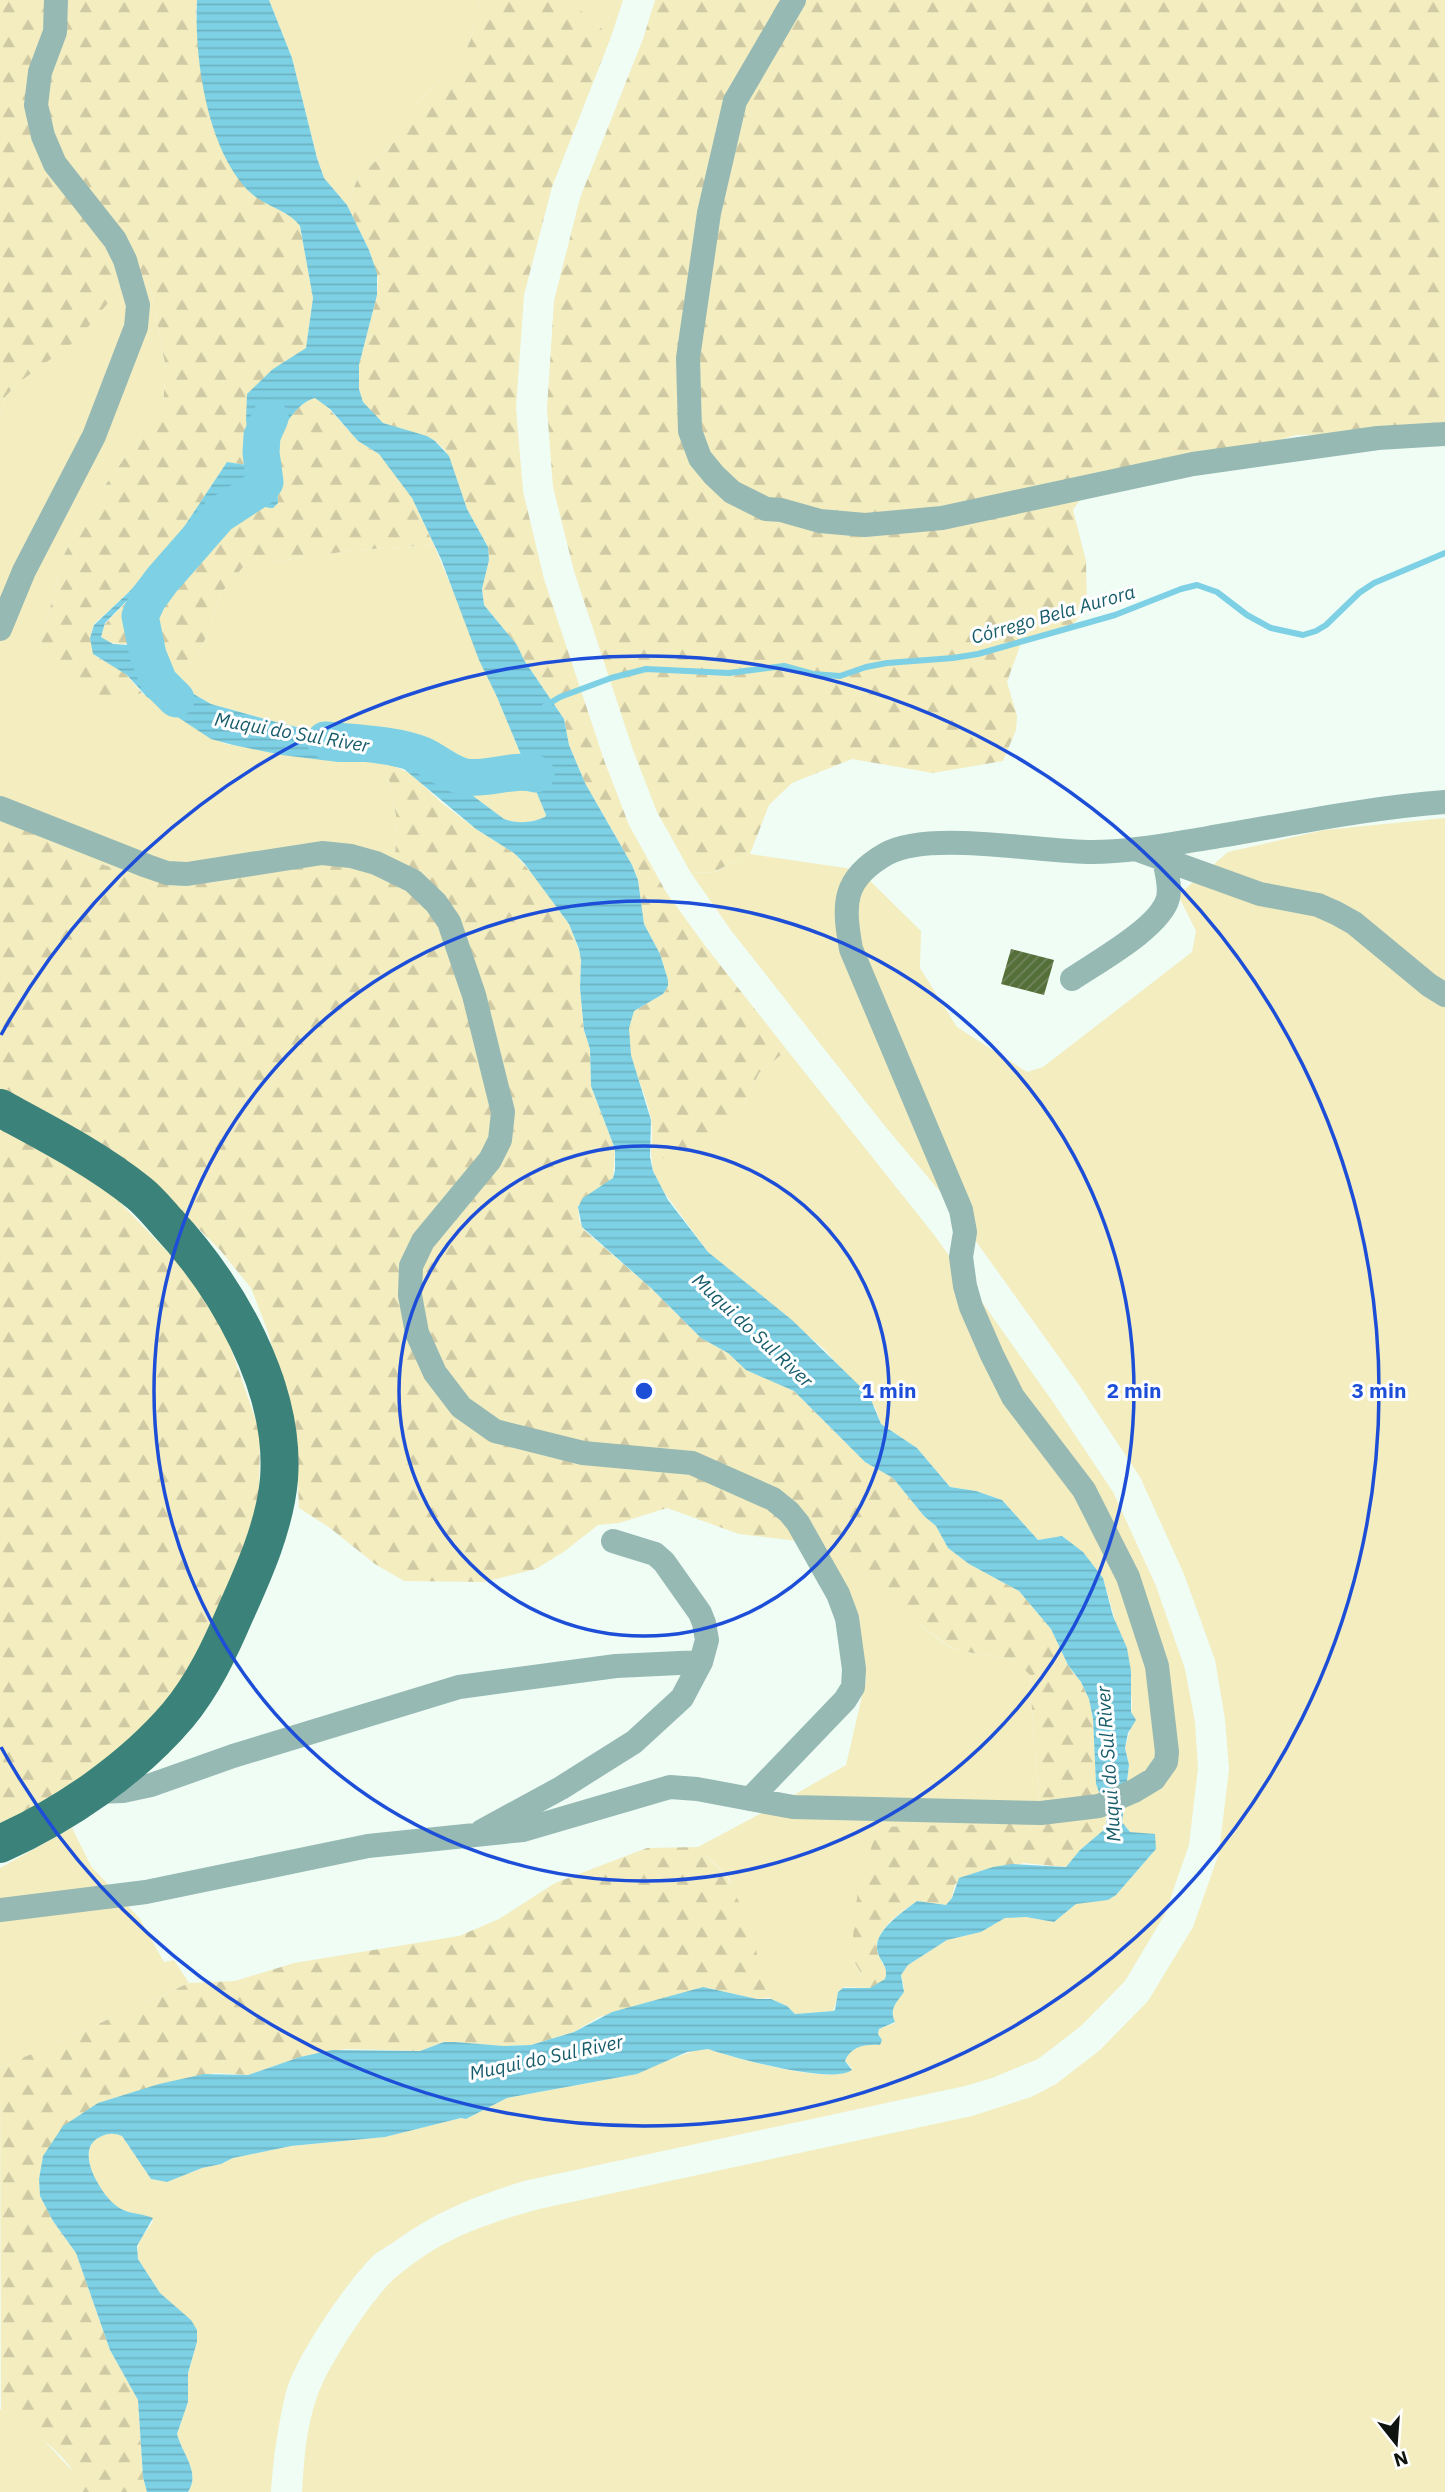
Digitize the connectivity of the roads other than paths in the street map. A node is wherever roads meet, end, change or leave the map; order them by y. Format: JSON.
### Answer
{"nodes":[{"id":1,"x":56,"y":0,"type":"edge"},
{"id":2,"x":794,"y":0,"type":"edge"},
{"id":3,"x":1445,"y":434,"type":"edge"},
{"id":4,"x":0,"y":629,"type":"edge"},
{"id":5,"x":1445,"y":802,"type":"edge"},
{"id":6,"x":0,"y":808,"type":"edge"},
{"id":7,"x":1137,"y":849,"type":"junction"},
{"id":8,"x":1164,"y":859,"type":"junction"},
{"id":9,"x":1072,"y":979,"type":"dead end"},
{"id":10,"x":1445,"y":995,"type":"edge"},
{"id":11,"x":0,"y":1108,"type":"edge"},
{"id":12,"x":613,"y":1541,"type":"dead end"},
{"id":13,"x":701,"y":1662,"type":"junction"},
{"id":14,"x":88,"y":1793,"type":"junction"},
{"id":15,"x":750,"y":1799,"type":"junction"},
{"id":16,"x":476,"y":1835,"type":"junction"},
{"id":17,"x":0,"y":1844,"type":"edge"},
{"id":18,"x":0,"y":1910,"type":"edge"}],
"edges":[{"from":1,"to":4,"type":"street"},
{"from":2,"to":3,"type":"street"},
{"from":5,"to":7,"type":"street"},
{"from":6,"to":15,"type":"street"},
{"from":7,"to":8,"type":"street"},
{"from":7,"to":15,"type":"street"},
{"from":8,"to":9,"type":"street"},
{"from":8,"to":10,"type":"street"},
{"from":11,"to":14,"type":"main road"},
{"from":12,"to":13,"type":"street"},
{"from":13,"to":14,"type":"street"},
{"from":13,"to":16,"type":"street"},
{"from":14,"to":17,"type":"main road"},
{"from":15,"to":16,"type":"street"},
{"from":16,"to":18,"type":"street"}]}
